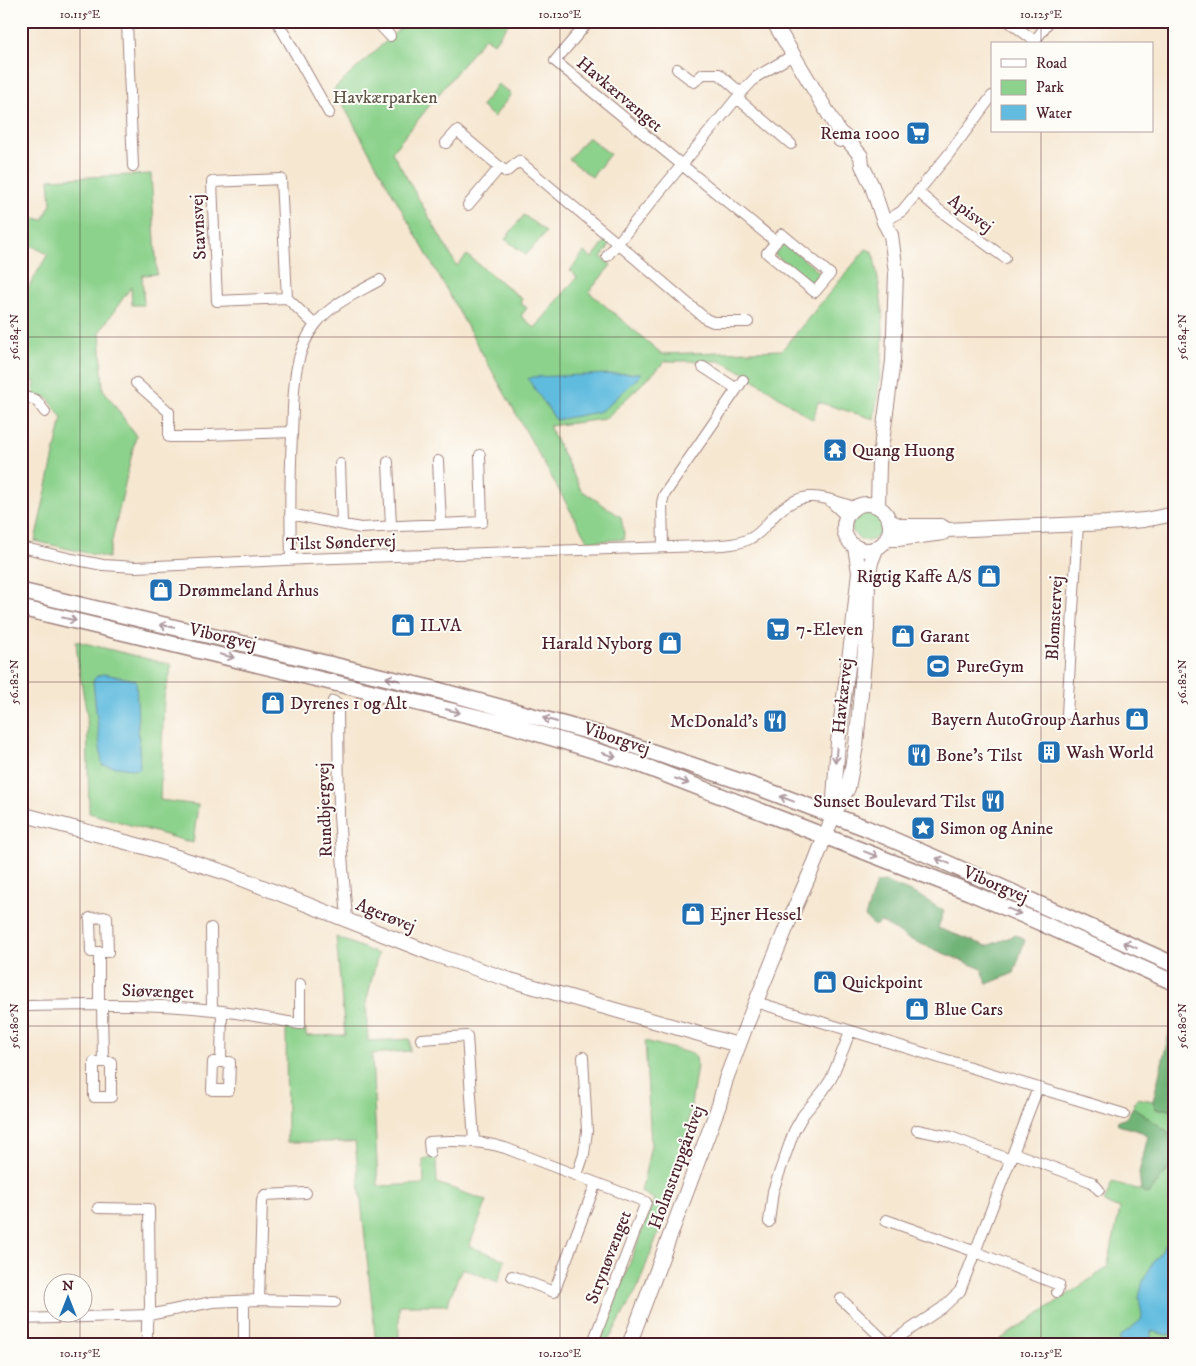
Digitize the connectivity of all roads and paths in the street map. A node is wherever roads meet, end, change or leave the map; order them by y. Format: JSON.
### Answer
{"nodes":[{"id":1,"x":166,"y":21,"type":"edge"},
{"id":2,"x":276,"y":21,"type":"edge"},
{"id":3,"x":376,"y":21,"type":"edge"},
{"id":4,"x":589,"y":21,"type":"edge"},
{"id":5,"x":773,"y":21,"type":"edge"},
{"id":6,"x":1008,"y":21,"type":"edge"},
{"id":7,"x":1049,"y":21,"type":"edge"},
{"id":8,"x":390,"y":36,"type":"dead end"},
{"id":9,"x":1034,"y":42,"type":"edge"},
{"id":10,"x":793,"y":55,"type":"junction"},
{"id":11,"x":676,"y":68,"type":"dead end"},
{"id":12,"x":739,"y":95,"type":"junction"},
{"id":13,"x":991,"y":97,"type":"edge"},
{"id":14,"x":329,"y":113,"type":"dead end"},
{"id":15,"x":446,"y":143,"type":"dead end"},
{"id":16,"x":791,"y":144,"type":"dead end"},
{"id":17,"x":681,"y":165,"type":"junction"},
{"id":18,"x":133,"y":166,"type":"dead end"},
{"id":19,"x":500,"y":167,"type":"junction"},
{"id":20,"x":918,"y":192,"type":"junction"},
{"id":21,"x":468,"y":205,"type":"dead end"},
{"id":22,"x":884,"y":222,"type":"junction"},
{"id":23,"x":617,"y":242,"type":"junction"},
{"id":24,"x":776,"y":242,"type":"junction"},
{"id":25,"x":607,"y":256,"type":"dead end"},
{"id":26,"x":1005,"y":258,"type":"dead end"},
{"id":27,"x":380,"y":280,"type":"dead end"},
{"id":28,"x":287,"y":298,"type":"junction"},
{"id":29,"x":748,"y":322,"type":"dead end"},
{"id":30,"x":315,"y":325,"type":"junction"},
{"id":31,"x":703,"y":367,"type":"dead end"},
{"id":32,"x":136,"y":383,"type":"dead end"},
{"id":33,"x":21,"y":396,"type":"edge"},
{"id":34,"x":45,"y":412,"type":"dead end"},
{"id":35,"x":292,"y":432,"type":"junction"},
{"id":36,"x":480,"y":455,"type":"dead end"},
{"id":37,"x":438,"y":461,"type":"dead end"},
{"id":38,"x":388,"y":462,"type":"dead end"},
{"id":39,"x":340,"y":464,"type":"dead end"},
{"id":40,"x":861,"y":508,"type":"junction"},
{"id":41,"x":290,"y":514,"type":"junction"},
{"id":42,"x":1175,"y":514,"type":"edge"},
{"id":43,"x":889,"y":521,"type":"junction"},
{"id":44,"x":342,"y":524,"type":"junction"},
{"id":45,"x":441,"y":524,"type":"junction"},
{"id":46,"x":1078,"y":524,"type":"junction"},
{"id":47,"x":391,"y":526,"type":"junction"},
{"id":48,"x":947,"y":530,"type":"junction"},
{"id":49,"x":882,"y":543,"type":"junction"},
{"id":50,"x":21,"y":547,"type":"edge"},
{"id":51,"x":663,"y":547,"type":"junction"},
{"id":52,"x":855,"y":547,"type":"junction"},
{"id":53,"x":291,"y":559,"type":"junction"},
{"id":54,"x":21,"y":591,"type":"edge"},
{"id":55,"x":21,"y":608,"type":"edge"},
{"id":56,"x":333,"y":701,"type":"dead end"},
{"id":57,"x":1066,"y":714,"type":"dead end"},
{"id":58,"x":21,"y":814,"type":"edge"},
{"id":59,"x":833,"y":816,"type":"junction"},
{"id":60,"x":825,"y":836,"type":"junction"},
{"id":61,"x":347,"y":920,"type":"junction"},
{"id":62,"x":211,"y":928,"type":"dead end"},
{"id":63,"x":99,"y":952,"type":"dead end"},
{"id":64,"x":1175,"y":965,"type":"edge"},
{"id":65,"x":1175,"y":983,"type":"edge"},
{"id":66,"x":300,"y":984,"type":"dead end"},
{"id":67,"x":756,"y":1002,"type":"junction"},
{"id":68,"x":21,"y":1006,"type":"edge"},
{"id":69,"x":101,"y":1006,"type":"junction"},
{"id":70,"x":217,"y":1011,"type":"junction"},
{"id":71,"x":850,"y":1030,"type":"junction"},
{"id":72,"x":421,"y":1039,"type":"dead end"},
{"id":73,"x":738,"y":1045,"type":"junction"},
{"id":74,"x":583,"y":1057,"type":"dead end"},
{"id":75,"x":103,"y":1062,"type":"dead end"},
{"id":76,"x":222,"y":1062,"type":"dead end"},
{"id":77,"x":1038,"y":1088,"type":"junction"},
{"id":78,"x":1124,"y":1114,"type":"dead end"},
{"id":79,"x":917,"y":1130,"type":"dead end"},
{"id":80,"x":474,"y":1141,"type":"junction"},
{"id":81,"x":21,"y":1152,"type":"edge"},
{"id":82,"x":430,"y":1152,"type":"dead end"},
{"id":83,"x":1013,"y":1156,"type":"junction"},
{"id":84,"x":577,"y":1176,"type":"junction"},
{"id":85,"x":596,"y":1183,"type":"junction"},
{"id":86,"x":1100,"y":1190,"type":"dead end"},
{"id":87,"x":306,"y":1193,"type":"dead end"},
{"id":88,"x":98,"y":1208,"type":"dead end"},
{"id":89,"x":886,"y":1220,"type":"dead end"},
{"id":90,"x":769,"y":1222,"type":"dead end"},
{"id":91,"x":976,"y":1252,"type":"junction"},
{"id":92,"x":512,"y":1276,"type":"dead end"},
{"id":93,"x":1057,"y":1292,"type":"dead end"},
{"id":94,"x":841,"y":1299,"type":"dead end"},
{"id":95,"x":259,"y":1300,"type":"junction"},
{"id":96,"x":244,"y":1301,"type":"junction"},
{"id":97,"x":335,"y":1302,"type":"dead end"},
{"id":98,"x":149,"y":1315,"type":"junction"},
{"id":99,"x":22,"y":1319,"type":"edge"},
{"id":100,"x":22,"y":1342,"type":"edge"},
{"id":101,"x":887,"y":1344,"type":"edge"},
{"id":102,"x":147,"y":1345,"type":"edge"},
{"id":103,"x":244,"y":1345,"type":"edge"},
{"id":104,"x":592,"y":1345,"type":"edge"},
{"id":105,"x":629,"y":1345,"type":"edge"}],
"edges":[{"from":1,"to":18,"type":"street"},
{"from":2,"to":14,"type":"street"},
{"from":3,"to":8,"type":"street"},
{"from":4,"to":17,"type":"street","name":"Havkærvænget"},
{"from":5,"to":10,"type":"street"},
{"from":6,"to":9,"type":"street"},
{"from":7,"to":9,"type":"street"},
{"from":10,"to":12,"type":"street"},
{"from":10,"to":22,"type":"street"},
{"from":11,"to":12,"type":"street"},
{"from":12,"to":16,"type":"street"},
{"from":12,"to":17,"type":"street"},
{"from":13,"to":20,"type":"street"},
{"from":15,"to":19,"type":"street"},
{"from":17,"to":23,"type":"street"},
{"from":17,"to":24,"type":"street","name":"Havkærvænget"},
{"from":19,"to":21,"type":"street"},
{"from":19,"to":23,"type":"street"},
{"from":20,"to":22,"type":"street"},
{"from":20,"to":26,"type":"street","name":"Apisvej"},
{"from":22,"to":40,"type":"street"},
{"from":23,"to":25,"type":"street"},
{"from":23,"to":29,"type":"street"},
{"from":24,"to":24,"type":"street"},
{"from":27,"to":30,"type":"street"},
{"from":28,"to":28,"type":"street","name":"Stavnsvej"},
{"from":28,"to":30,"type":"street"},
{"from":30,"to":35,"type":"street"},
{"from":31,"to":51,"type":"street"},
{"from":32,"to":35,"type":"street"},
{"from":33,"to":34,"type":"street"},
{"from":35,"to":41,"type":"street"},
{"from":36,"to":45,"type":"street"},
{"from":37,"to":45,"type":"street"},
{"from":38,"to":47,"type":"street"},
{"from":39,"to":44,"type":"street"},
{"from":40,"to":43,"type":"street"},
{"from":40,"to":51,"type":"street","name":"Tilst Søndervej"},
{"from":40,"to":52,"type":"street"},
{"from":41,"to":44,"type":"street"},
{"from":41,"to":53,"type":"street"},
{"from":42,"to":46,"type":"street"},
{"from":43,"to":48,"type":"street"},
{"from":43,"to":49,"type":"street"},
{"from":44,"to":47,"type":"street"},
{"from":45,"to":47,"type":"street"},
{"from":46,"to":48,"type":"street"},
{"from":46,"to":57,"type":"street","name":"Blomstervej"},
{"from":48,"to":49,"type":"street"},
{"from":49,"to":52,"type":"street"},
{"from":49,"to":59,"type":"street","name":"Havkærvej"},
{"from":50,"to":53,"type":"street","name":"Tilst Søndervej"},
{"from":51,"to":53,"type":"street","name":"Tilst Søndervej"},
{"from":52,"to":59,"type":"street","name":"Havkærvej","one_way":true},
{"from":59,"to":54,"type":"main road","name":"Viborgvej","one_way":true},
{"from":55,"to":60,"type":"main road","name":"Viborgvej","one_way":true},
{"from":56,"to":61,"type":"street","name":"Rundbjergvej"},
{"from":58,"to":61,"type":"street","name":"Agerøvej"},
{"from":59,"to":60,"type":"street","name":"Havkærvej"},
{"from":64,"to":59,"type":"main road","name":"Viborgvej","one_way":true},
{"from":60,"to":65,"type":"main road","name":"Viborgvej","one_way":true},
{"from":60,"to":67,"type":"street","name":"Holmstrupgårdvej"},
{"from":61,"to":73,"type":"street","name":"Agerøvej"},
{"from":62,"to":70,"type":"street","name":"Siøvænget"},
{"from":63,"to":69,"type":"street","name":"Siøvænget"},
{"from":66,"to":70,"type":"street","name":"Siøvænget"},
{"from":67,"to":71,"type":"street"},
{"from":67,"to":73,"type":"street","name":"Holmstrupgårdvej"},
{"from":68,"to":69,"type":"street","name":"Siøvænget"},
{"from":69,"to":70,"type":"street","name":"Siøvænget"},
{"from":69,"to":75,"type":"street","name":"Siøvænget"},
{"from":70,"to":76,"type":"street","name":"Siøvænget"},
{"from":71,"to":77,"type":"street"},
{"from":71,"to":90,"type":"street"},
{"from":72,"to":80,"type":"street"},
{"from":73,"to":105,"type":"street","name":"Holmstrupgårdvej"},
{"from":74,"to":84,"type":"street"},
{"from":77,"to":78,"type":"street"},
{"from":77,"to":83,"type":"street"},
{"from":79,"to":83,"type":"street"},
{"from":80,"to":82,"type":"street","name":"Strynøvænget"},
{"from":80,"to":84,"type":"street","name":"Strynøvænget"},
{"from":81,"to":99,"type":"street"},
{"from":83,"to":86,"type":"street"},
{"from":83,"to":91,"type":"street"},
{"from":84,"to":85,"type":"street","name":"Strynøvænget"},
{"from":85,"to":92,"type":"street"},
{"from":85,"to":104,"type":"street","name":"Strynøvænget"},
{"from":87,"to":95,"type":"street"},
{"from":88,"to":98,"type":"street"},
{"from":89,"to":91,"type":"street"},
{"from":91,"to":93,"type":"street"},
{"from":91,"to":101,"type":"street"},
{"from":94,"to":101,"type":"street"},
{"from":95,"to":96,"type":"street"},
{"from":95,"to":97,"type":"street"},
{"from":96,"to":98,"type":"street"},
{"from":96,"to":103,"type":"street"},
{"from":98,"to":99,"type":"street"},
{"from":98,"to":102,"type":"street"},
{"from":99,"to":100,"type":"street"}]}
